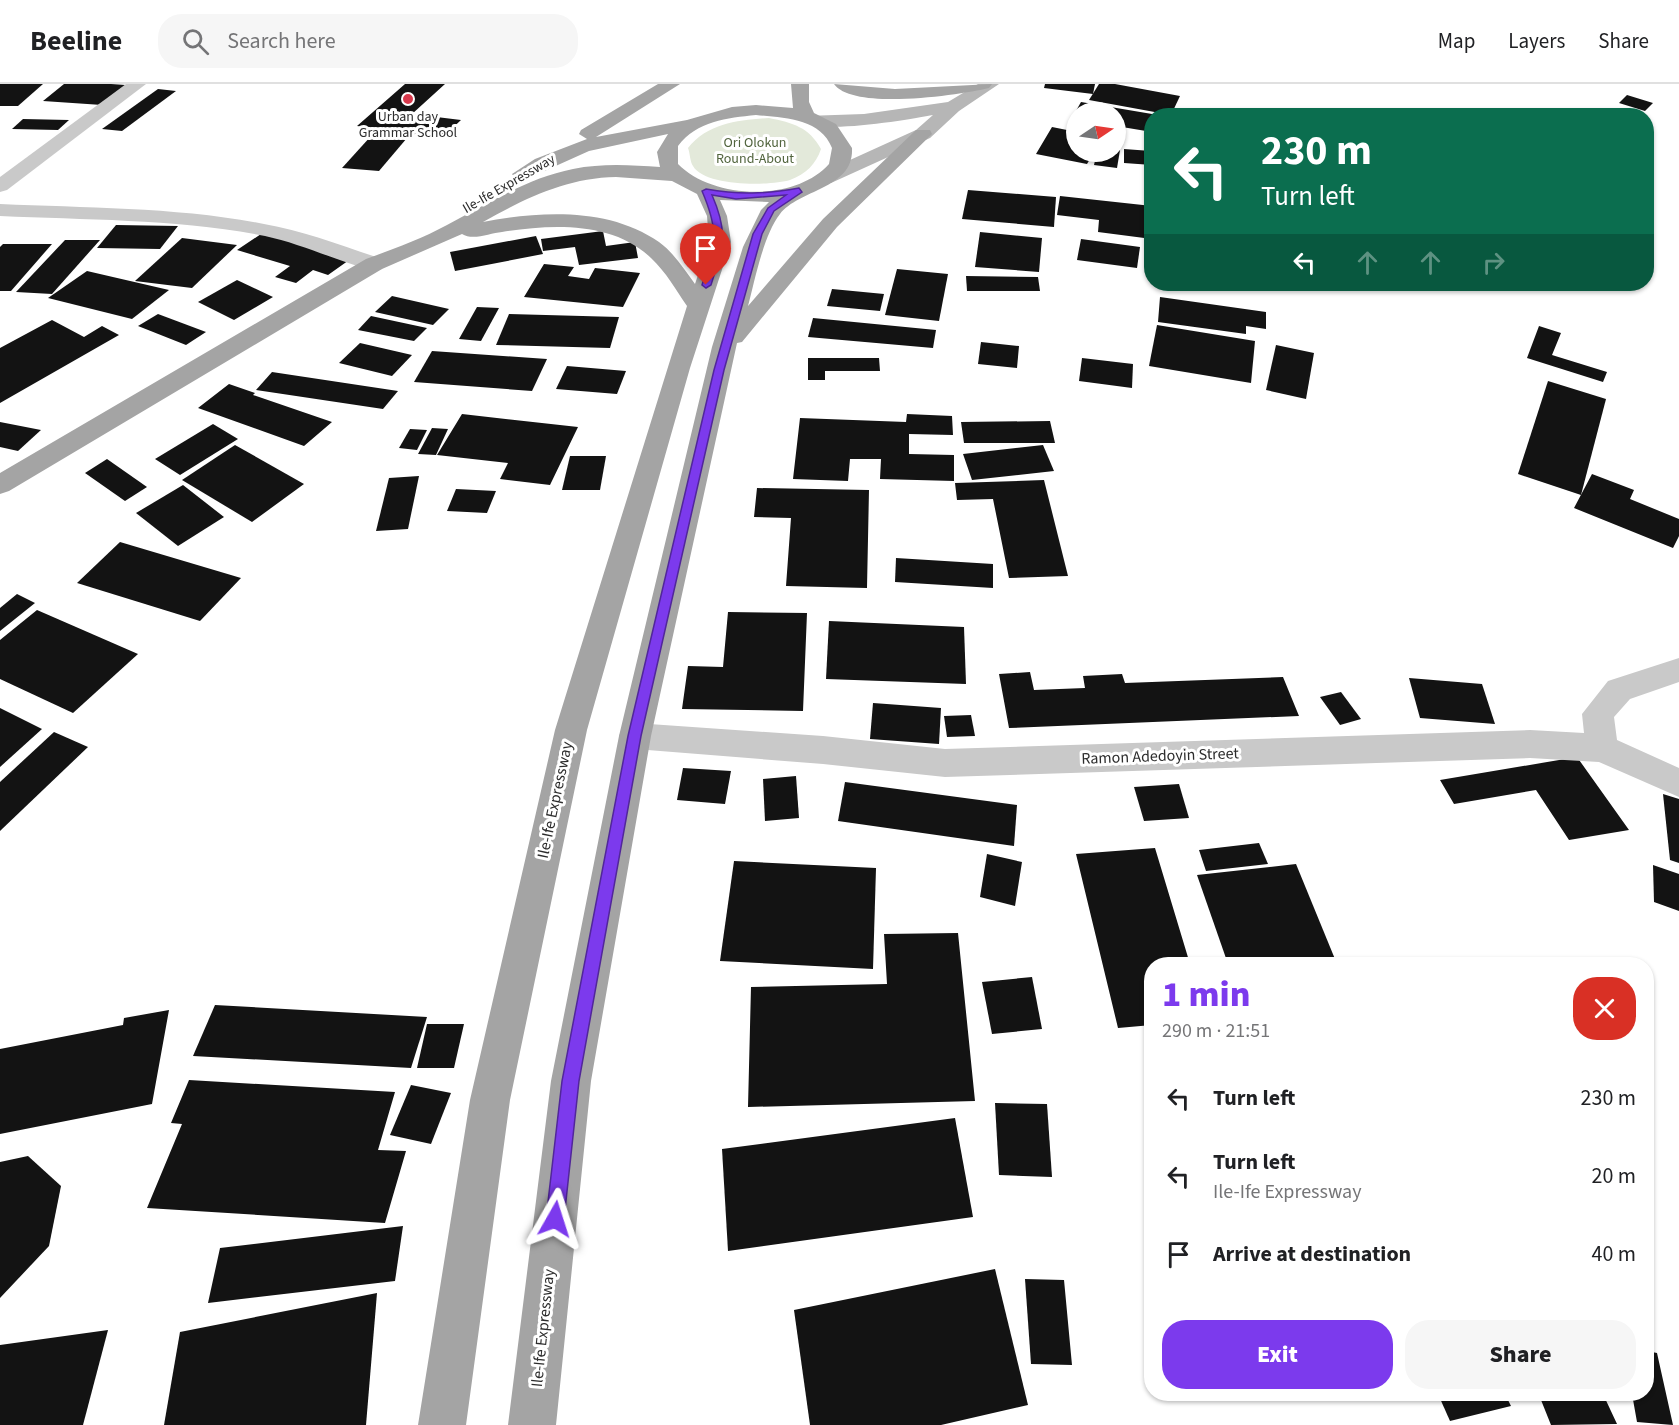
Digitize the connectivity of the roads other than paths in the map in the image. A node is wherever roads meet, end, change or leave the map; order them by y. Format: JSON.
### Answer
{"nodes":[{"id":1,"x":137,"y":84,"type":"edge"},
{"id":2,"x":671,"y":84,"type":"edge"},
{"id":3,"x":800,"y":84,"type":"edge"},
{"id":4,"x":843,"y":84,"type":"edge"},
{"id":5,"x":983,"y":84,"type":"edge"},
{"id":6,"x":990,"y":84,"type":"edge"},
{"id":7,"x":748,"y":90,"type":"dead end"},
{"id":8,"x":953,"y":106,"type":"junction"},
{"id":9,"x":809,"y":119,"type":"junction"},
{"id":10,"x":698,"y":122,"type":"junction"},
{"id":11,"x":923,"y":134,"type":"junction"},
{"id":12,"x":534,"y":166,"type":"junction"},
{"id":13,"x":676,"y":176,"type":"junction"},
{"id":14,"x":812,"y":185,"type":"junction"},
{"id":15,"x":0,"y":186,"type":"edge"},
{"id":16,"x":706,"y":191,"type":"junction"},
{"id":17,"x":0,"y":210,"type":"edge"},
{"id":18,"x":440,"y":237,"type":"junction"},
{"id":19,"x":754,"y":247,"type":"junction"},
{"id":20,"x":800,"y":257,"type":"junction"},
{"id":21,"x":374,"y":264,"type":"junction"},
{"id":22,"x":699,"y":307,"type":"junction"},
{"id":23,"x":724,"y":347,"type":"junction"},
{"id":24,"x":0,"y":485,"type":"edge"},
{"id":25,"x":1679,"y":670,"type":"edge"},
{"id":26,"x":635,"y":736,"type":"junction"},
{"id":27,"x":1602,"y":748,"type":"junction"},
{"id":28,"x":1679,"y":783,"type":"edge"},
{"id":29,"x":442,"y":1425,"type":"edge"},
{"id":30,"x":532,"y":1425,"type":"edge"}],
"edges":[{"from":1,"to":15,"type":"street"},
{"from":2,"to":12,"type":"main road"},
{"from":3,"to":9,"type":"main road"},
{"from":4,"to":5,"type":"main road"},
{"from":6,"to":8,"type":"main road"},
{"from":7,"to":10,"type":"main road","name":"Ile-Ife Expressway"},
{"from":8,"to":9,"type":"main road"},
{"from":8,"to":11,"type":"main road"},
{"from":9,"to":10,"type":"main road"},
{"from":9,"to":14,"type":"main road","name":"Ile-Ife Expressway"},
{"from":10,"to":12,"type":"main road","name":"Ile-Ife Expressway"},
{"from":10,"to":13,"type":"main road"},
{"from":11,"to":14,"type":"main road"},
{"from":11,"to":20,"type":"main road"},
{"from":12,"to":21,"type":"main road","name":"Ile-Ife Expressway"},
{"from":13,"to":16,"type":"main road"},
{"from":13,"to":18,"type":"main road"},
{"from":14,"to":16,"type":"main road"},
{"from":14,"to":19,"type":"main road","name":"Ile-Ife Expressway"},
{"from":16,"to":22,"type":"main road","name":"Ile-Ife Expressway"},
{"from":17,"to":21,"type":"street"},
{"from":18,"to":21,"type":"main road"},
{"from":18,"to":22,"type":"main road"},
{"from":19,"to":20,"type":"main road"},
{"from":19,"to":23,"type":"main road","name":"Ile-Ife Expressway"},
{"from":20,"to":23,"type":"main road"},
{"from":21,"to":24,"type":"main road"},
{"from":22,"to":29,"type":"main road","name":"Ile-Ife Expressway"},
{"from":23,"to":26,"type":"main road","name":"Ile-Ife Expressway"},
{"from":25,"to":27,"type":"street"},
{"from":26,"to":27,"type":"street","name":"Ramon Adedoyin Street"},
{"from":26,"to":30,"type":"main road","name":"Ile-Ife Expressway"},
{"from":27,"to":28,"type":"street","name":"Ramon Adedoyin Street"}]}
